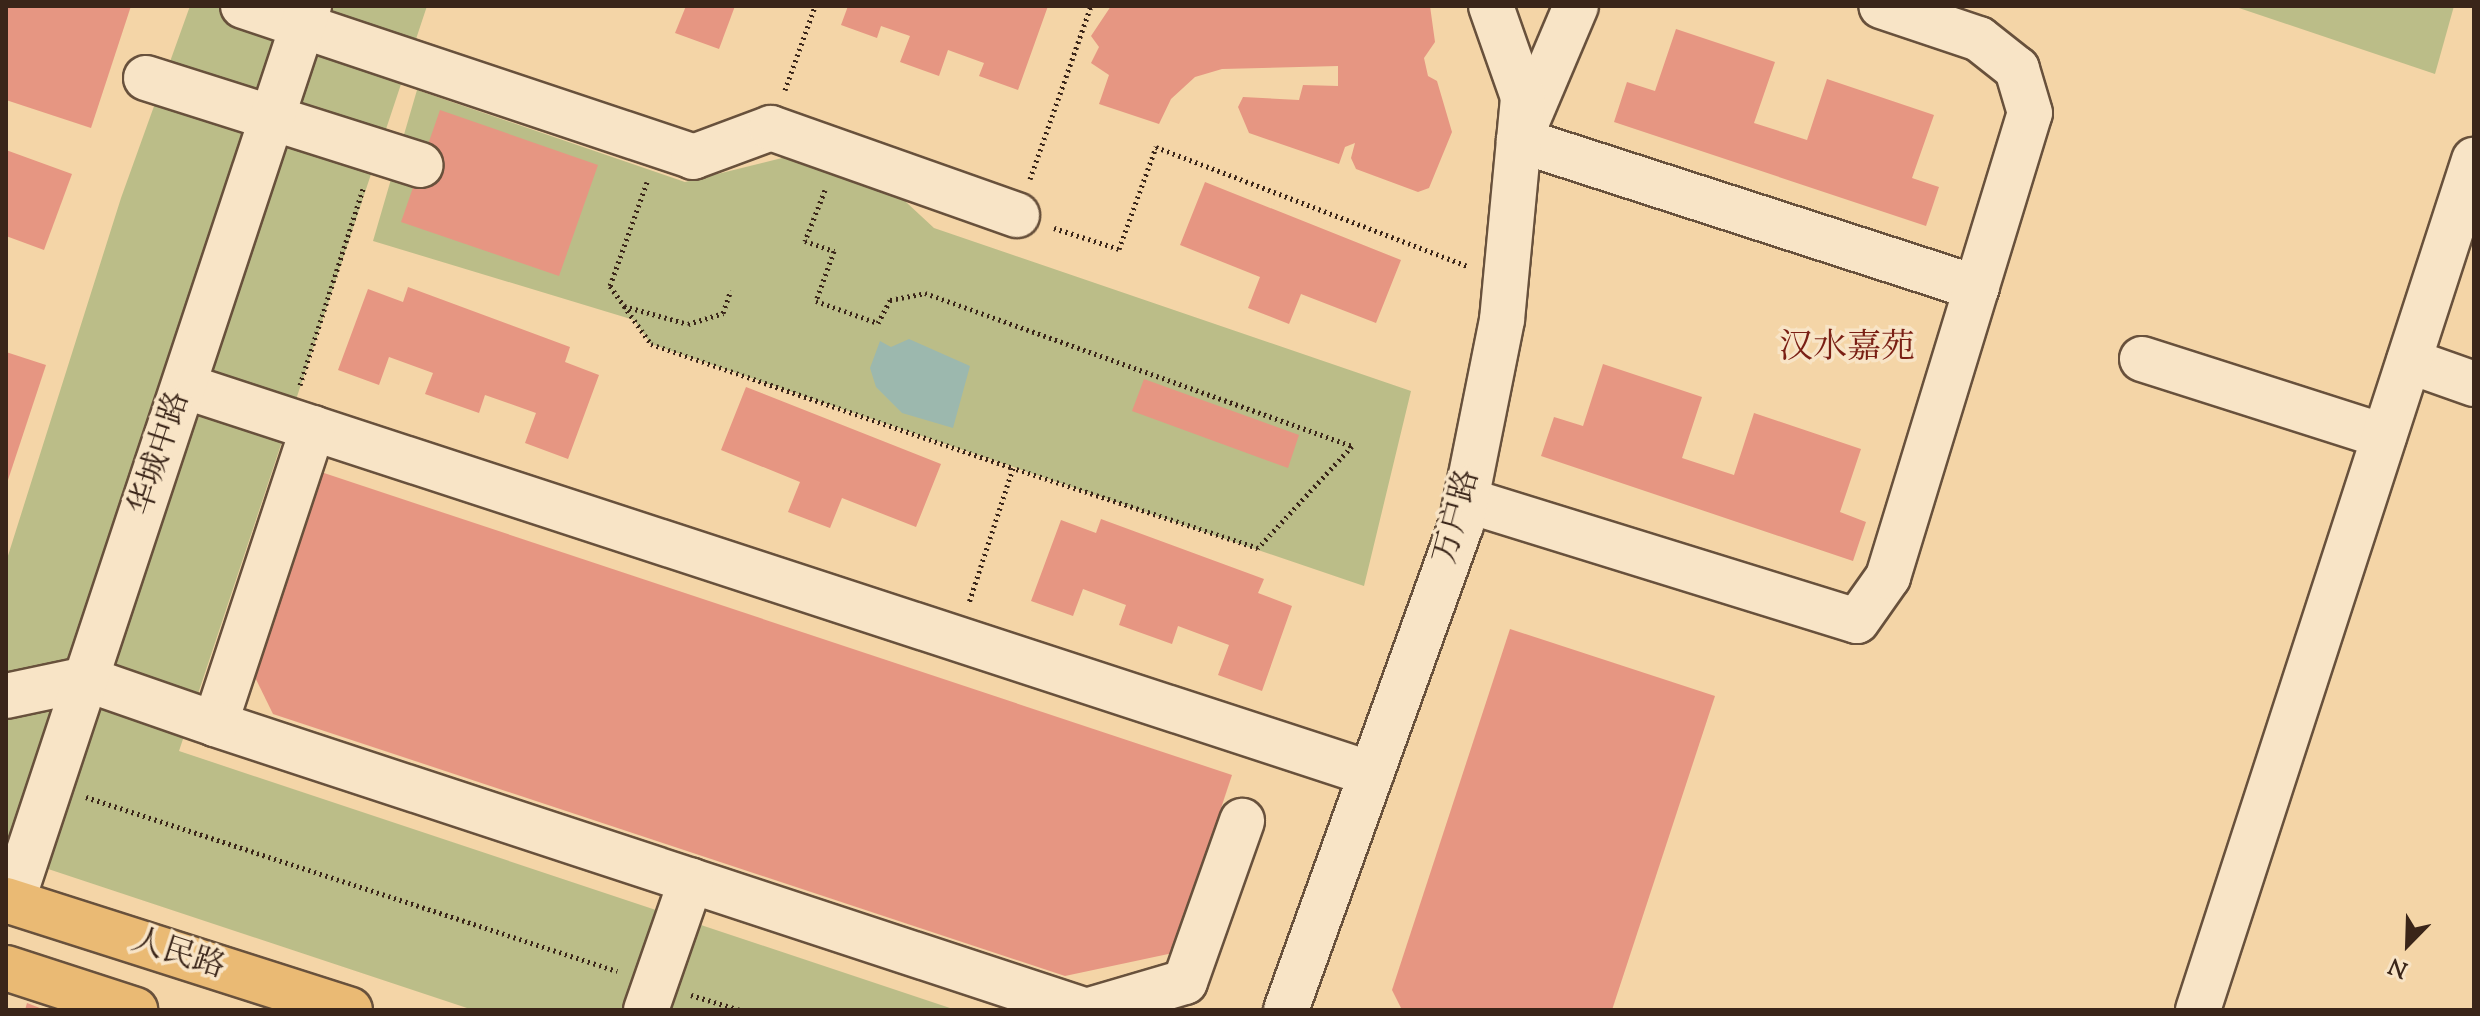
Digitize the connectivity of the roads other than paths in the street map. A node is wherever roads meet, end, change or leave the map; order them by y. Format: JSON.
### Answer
{"nodes":[{"id":1,"x":243,"y":6,"type":"edge"},
{"id":2,"x":1491,"y":6,"type":"edge"},
{"id":3,"x":1576,"y":6,"type":"edge"},
{"id":4,"x":1881,"y":6,"type":"edge"},
{"id":5,"x":306,"y":16,"type":"edge"},
{"id":6,"x":146,"y":78,"type":"dead end"},
{"id":7,"x":273,"y":117,"type":"junction"},
{"id":8,"x":1519,"y":140,"type":"junction"},
{"id":9,"x":2474,"y":160,"type":"edge"},
{"id":10,"x":421,"y":165,"type":"dead end"},
{"id":11,"x":1017,"y":215,"type":"road end"},
{"id":12,"x":1977,"y":288,"type":"junction"},
{"id":13,"x":2142,"y":359,"type":"dead end"},
{"id":14,"x":2409,"y":361,"type":"junction"},
{"id":15,"x":2474,"y":384,"type":"edge"},
{"id":16,"x":184,"y":386,"type":"junction"},
{"id":17,"x":301,"y":424,"type":"junction"},
{"id":18,"x":2384,"y":436,"type":"junction"},
{"id":19,"x":1466,"y":500,"type":"junction"},
{"id":20,"x":86,"y":679,"type":"junction"},
{"id":21,"x":6,"y":696,"type":"edge"},
{"id":22,"x":215,"y":724,"type":"junction"},
{"id":23,"x":1371,"y":774,"type":"junction"},
{"id":24,"x":1242,"y":821,"type":"dead end"},
{"id":25,"x":691,"y":881,"type":"junction"},
{"id":26,"x":9,"y":901,"type":"edge"},
{"id":27,"x":6,"y":968,"type":"edge"},
{"id":28,"x":651,"y":997,"type":"edge"},
{"id":29,"x":135,"y":1010,"type":"edge"},
{"id":30,"x":350,"y":1010,"type":"edge"},
{"id":31,"x":1086,"y":1010,"type":"edge"},
{"id":32,"x":1286,"y":1010,"type":"edge"},
{"id":33,"x":2198,"y":1010,"type":"edge"}],
"edges":[{"from":1,"to":5,"type":"street"},
{"from":2,"to":8,"type":"street","name":"万户路"},
{"from":3,"to":8,"type":"street"},
{"from":4,"to":12,"type":"street"},
{"from":5,"to":7,"type":"street","name":"华城中路"},
{"from":5,"to":11,"type":"street"},
{"from":6,"to":7,"type":"street"},
{"from":7,"to":10,"type":"street"},
{"from":7,"to":16,"type":"street","name":"华城中路"},
{"from":8,"to":12,"type":"street"},
{"from":8,"to":19,"type":"street","name":"万户路"},
{"from":9,"to":14,"type":"street"},
{"from":12,"to":19,"type":"street"},
{"from":13,"to":18,"type":"street"},
{"from":14,"to":15,"type":"street"},
{"from":14,"to":18,"type":"street"},
{"from":16,"to":17,"type":"street"},
{"from":16,"to":20,"type":"street","name":"华城中路"},
{"from":17,"to":22,"type":"street"},
{"from":17,"to":23,"type":"street"},
{"from":18,"to":33,"type":"street"},
{"from":19,"to":23,"type":"street","name":"万户路"},
{"from":20,"to":21,"type":"street"},
{"from":20,"to":22,"type":"street"},
{"from":20,"to":26,"type":"street","name":"华城中路"},
{"from":22,"to":25,"type":"street"},
{"from":23,"to":32,"type":"street","name":"万户路"},
{"from":24,"to":31,"type":"street"},
{"from":25,"to":28,"type":"street"},
{"from":25,"to":31,"type":"street"},
{"from":26,"to":30,"type":"main road","name":"人民路"},
{"from":27,"to":29,"type":"main road","name":"人民路"}]}
